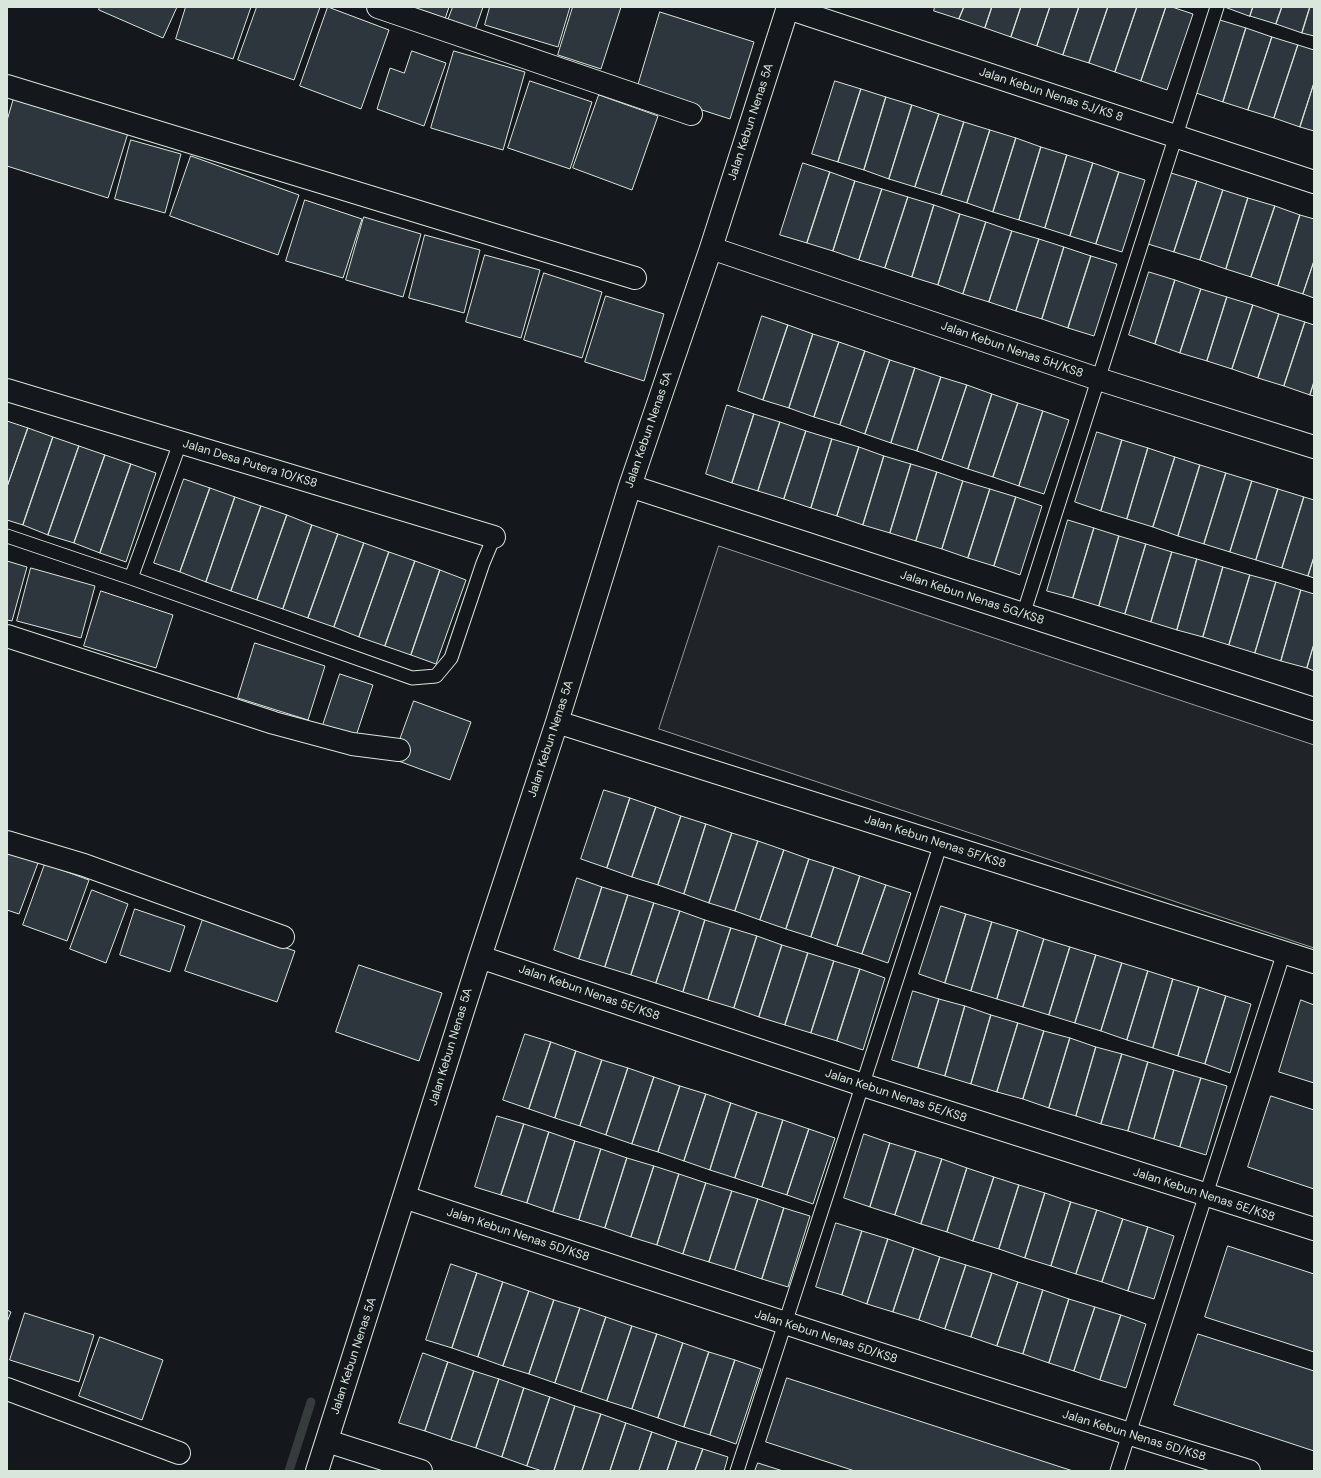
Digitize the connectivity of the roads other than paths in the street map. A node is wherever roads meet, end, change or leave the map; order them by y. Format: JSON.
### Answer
{"nodes":[{"id":1,"x":378,"y":7,"type":"edge"},
{"id":2,"x":788,"y":7,"type":"edge"},
{"id":3,"x":1217,"y":7,"type":"edge"},
{"id":4,"x":7,"y":86,"type":"edge"},
{"id":5,"x":692,"y":114,"type":"dead end"},
{"id":6,"x":1175,"y":136,"type":"junction"},
{"id":7,"x":1314,"y":182,"type":"edge"},
{"id":8,"x":711,"y":248,"type":"junction"},
{"id":9,"x":635,"y":278,"type":"dead end"},
{"id":10,"x":1098,"y":379,"type":"junction"},
{"id":11,"x":7,"y":390,"type":"edge"},
{"id":12,"x":180,"y":443,"type":"junction"},
{"id":13,"x":1314,"y":447,"type":"edge"},
{"id":14,"x":630,"y":486,"type":"junction"},
{"id":15,"x":7,"y":536,"type":"edge"},
{"id":16,"x":494,"y":537,"type":"joint"},
{"id":17,"x":131,"y":578,"type":"junction"},
{"id":18,"x":1023,"y":615,"type":"junction"},
{"id":19,"x":7,"y":636,"type":"edge"},
{"id":20,"x":1314,"y":709,"type":"edge"},
{"id":21,"x":557,"y":722,"type":"junction"},
{"id":22,"x":399,"y":750,"type":"dead end"},
{"id":23,"x":7,"y":842,"type":"edge"},
{"id":24,"x":941,"y":844,"type":"junction"},
{"id":25,"x":283,"y":937,"type":"dead end"},
{"id":26,"x":1284,"y":952,"type":"junction"},
{"id":27,"x":480,"y":957,"type":"junction"},
{"id":28,"x":1314,"y":962,"type":"edge"},
{"id":29,"x":863,"y":1085,"type":"junction"},
{"id":30,"x":1205,"y":1196,"type":"junction"},
{"id":31,"x":404,"y":1197,"type":"junction"},
{"id":32,"x":1314,"y":1230,"type":"edge"},
{"id":33,"x":785,"y":1324,"type":"junction"},
{"id":34,"x":7,"y":1388,"type":"edge"},
{"id":35,"x":1129,"y":1434,"type":"junction"},
{"id":36,"x":327,"y":1441,"type":"junction"},
{"id":37,"x":179,"y":1453,"type":"dead end"},
{"id":38,"x":317,"y":1471,"type":"edge"},
{"id":39,"x":421,"y":1471,"type":"edge"},
{"id":40,"x":737,"y":1471,"type":"edge"},
{"id":41,"x":1118,"y":1471,"type":"edge"},
{"id":42,"x":1249,"y":1471,"type":"edge"}],
"edges":[{"from":1,"to":5,"type":"street"},
{"from":2,"to":6,"type":"street","name":"Jalan Kebun Nenas 5J/KS 8"},
{"from":2,"to":8,"type":"street","name":"Jalan Kebun Nenas 5A"},
{"from":3,"to":6,"type":"lane"},
{"from":4,"to":9,"type":"street"},
{"from":6,"to":7,"type":"street","name":"Jalan Kebun Nenas 5J/KS 8"},
{"from":6,"to":10,"type":"lane"},
{"from":8,"to":10,"type":"street","name":"Jalan Kebun Nenas 5H/KS8"},
{"from":8,"to":14,"type":"street","name":"Jalan Kebun Nenas 5A"},
{"from":10,"to":13,"type":"street","name":"Jalan Kebun Nenas 5H/KS8"},
{"from":10,"to":18,"type":"lane"},
{"from":11,"to":12,"type":"street","name":"Jalan Desa Putera 10/KS8"},
{"from":12,"to":16,"type":"street","name":"Jalan Desa Putera 10/KS8"},
{"from":12,"to":17,"type":"lane"},
{"from":14,"to":18,"type":"street","name":"Jalan Kebun Nenas 5G/KS8"},
{"from":14,"to":21,"type":"street","name":"Jalan Kebun Nenas 5A"},
{"from":15,"to":17,"type":"lane"},
{"from":16,"to":17,"type":"lane"},
{"from":18,"to":20,"type":"street","name":"Jalan Kebun Nenas 5G/KS8"},
{"from":19,"to":22,"type":"street"},
{"from":21,"to":24,"type":"street","name":"Jalan Kebun Nenas 5F/KS8"},
{"from":21,"to":27,"type":"street","name":"Jalan Kebun Nenas 5A"},
{"from":23,"to":25,"type":"street"},
{"from":24,"to":26,"type":"street","name":"Jalan Kebun Nenas 5F/KS8"},
{"from":24,"to":29,"type":"lane"},
{"from":26,"to":28,"type":"street","name":"Jalan Kebun Nenas 5F/KS8"},
{"from":26,"to":30,"type":"lane"},
{"from":27,"to":29,"type":"street","name":"Jalan Kebun Nenas 5E/KS8"},
{"from":27,"to":31,"type":"street","name":"Jalan Kebun Nenas 5A"},
{"from":29,"to":30,"type":"street","name":"Jalan Kebun Nenas 5E/KS8"},
{"from":29,"to":33,"type":"lane"},
{"from":30,"to":32,"type":"street","name":"Jalan Kebun Nenas 5E/KS8"},
{"from":30,"to":35,"type":"lane"},
{"from":31,"to":33,"type":"street","name":"Jalan Kebun Nenas 5D/KS8"},
{"from":31,"to":36,"type":"street","name":"Jalan Kebun Nenas 5A"},
{"from":33,"to":35,"type":"street","name":"Jalan Kebun Nenas 5D/KS8"},
{"from":33,"to":40,"type":"lane"},
{"from":34,"to":37,"type":"street"},
{"from":35,"to":41,"type":"lane"},
{"from":35,"to":42,"type":"street","name":"Jalan Kebun Nenas 5D/KS8"},
{"from":36,"to":38,"type":"street","name":"Jalan Kebun Nenas 5A"},
{"from":36,"to":39,"type":"street"}]}
